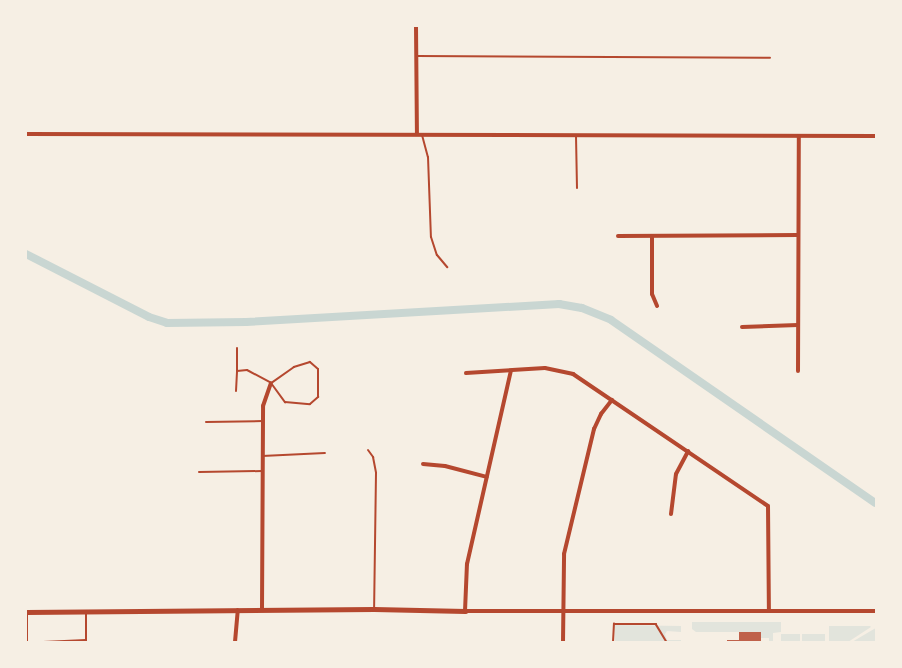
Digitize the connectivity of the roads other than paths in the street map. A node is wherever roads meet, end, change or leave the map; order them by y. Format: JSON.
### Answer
{"nodes":[{"id":1,"x":416,"y":26,"type":"edge"},
{"id":2,"x":417,"y":56,"type":"junction"},
{"id":3,"x":770,"y":58,"type":"dead end"},
{"id":4,"x":26,"y":134,"type":"edge"},
{"id":5,"x":420,"y":134,"type":"junction"},
{"id":6,"x":576,"y":136,"type":"junction"},
{"id":7,"x":799,"y":136,"type":"junction"},
{"id":8,"x":876,"y":136,"type":"edge"},
{"id":9,"x":577,"y":188,"type":"dead end"},
{"id":10,"x":798,"y":235,"type":"junction"},
{"id":11,"x":618,"y":236,"type":"dead end"},
{"id":12,"x":651,"y":236,"type":"junction"},
{"id":13,"x":447,"y":267,"type":"dead end"},
{"id":14,"x":657,"y":306,"type":"dead end"},
{"id":15,"x":798,"y":325,"type":"junction"},
{"id":16,"x":742,"y":327,"type":"dead end"},
{"id":17,"x":237,"y":348,"type":"dead end"},
{"id":18,"x":237,"y":371,"type":"junction"},
{"id":19,"x":511,"y":371,"type":"junction"},
{"id":20,"x":798,"y":371,"type":"dead end"},
{"id":21,"x":466,"y":373,"type":"dead end"},
{"id":22,"x":271,"y":383,"type":"junction"},
{"id":23,"x":236,"y":391,"type":"dead end"},
{"id":24,"x":612,"y":400,"type":"junction"},
{"id":25,"x":263,"y":421,"type":"junction"},
{"id":26,"x":206,"y":422,"type":"dead end"},
{"id":27,"x":368,"y":450,"type":"dead end"},
{"id":28,"x":688,"y":451,"type":"junction"},
{"id":29,"x":325,"y":453,"type":"dead end"},
{"id":30,"x":262,"y":456,"type":"junction"},
{"id":31,"x":423,"y":464,"type":"dead end"},
{"id":32,"x":262,"y":471,"type":"junction"},
{"id":33,"x":199,"y":472,"type":"dead end"},
{"id":34,"x":487,"y":477,"type":"junction"},
{"id":35,"x":671,"y":514,"type":"dead end"},
{"id":36,"x":238,"y":609,"type":"junction"},
{"id":37,"x":262,"y":609,"type":"junction"},
{"id":38,"x":374,"y":609,"type":"junction"},
{"id":39,"x":86,"y":611,"type":"junction"},
{"id":40,"x":465,"y":611,"type":"junction"},
{"id":41,"x":563,"y":611,"type":"junction"},
{"id":42,"x":769,"y":611,"type":"junction"},
{"id":43,"x":876,"y":611,"type":"edge"},
{"id":44,"x":26,"y":612,"type":"edge"},
{"id":45,"x":86,"y":641,"type":"edge"},
{"id":46,"x":27,"y":642,"type":"edge"},
{"id":47,"x":43,"y":642,"type":"edge"},
{"id":48,"x":235,"y":642,"type":"edge"},
{"id":49,"x":564,"y":642,"type":"edge"}],
"edges":[{"from":1,"to":2,"type":"street"},
{"from":2,"to":3,"type":"lane"},
{"from":2,"to":5,"type":"street"},
{"from":4,"to":5,"type":"street"},
{"from":5,"to":6,"type":"street"},
{"from":5,"to":13,"type":"lane"},
{"from":6,"to":7,"type":"street"},
{"from":6,"to":9,"type":"lane"},
{"from":7,"to":8,"type":"street"},
{"from":7,"to":10,"type":"street"},
{"from":10,"to":12,"type":"street"},
{"from":10,"to":15,"type":"street"},
{"from":11,"to":12,"type":"street"},
{"from":12,"to":14,"type":"street"},
{"from":15,"to":16,"type":"street"},
{"from":15,"to":20,"type":"street"},
{"from":17,"to":18,"type":"lane"},
{"from":18,"to":22,"type":"lane"},
{"from":18,"to":23,"type":"lane"},
{"from":19,"to":21,"type":"street"},
{"from":19,"to":24,"type":"street"},
{"from":19,"to":34,"type":"street"},
{"from":22,"to":22,"type":"lane"},
{"from":22,"to":25,"type":"street"},
{"from":24,"to":28,"type":"street"},
{"from":24,"to":41,"type":"street"},
{"from":25,"to":26,"type":"lane"},
{"from":25,"to":30,"type":"street"},
{"from":27,"to":38,"type":"lane"},
{"from":28,"to":35,"type":"street"},
{"from":28,"to":42,"type":"street"},
{"from":29,"to":30,"type":"lane"},
{"from":30,"to":32,"type":"street"},
{"from":31,"to":34,"type":"street"},
{"from":32,"to":33,"type":"lane"},
{"from":32,"to":37,"type":"street"},
{"from":34,"to":40,"type":"street"},
{"from":36,"to":37,"type":"street"},
{"from":36,"to":39,"type":"street"},
{"from":36,"to":48,"type":"street"},
{"from":37,"to":38,"type":"street"},
{"from":38,"to":40,"type":"street"},
{"from":39,"to":44,"type":"street"},
{"from":39,"to":45,"type":"lane"},
{"from":40,"to":41,"type":"street"},
{"from":41,"to":42,"type":"street"},
{"from":41,"to":49,"type":"street"},
{"from":42,"to":43,"type":"street"},
{"from":44,"to":46,"type":"lane"},
{"from":45,"to":47,"type":"lane"}]}
